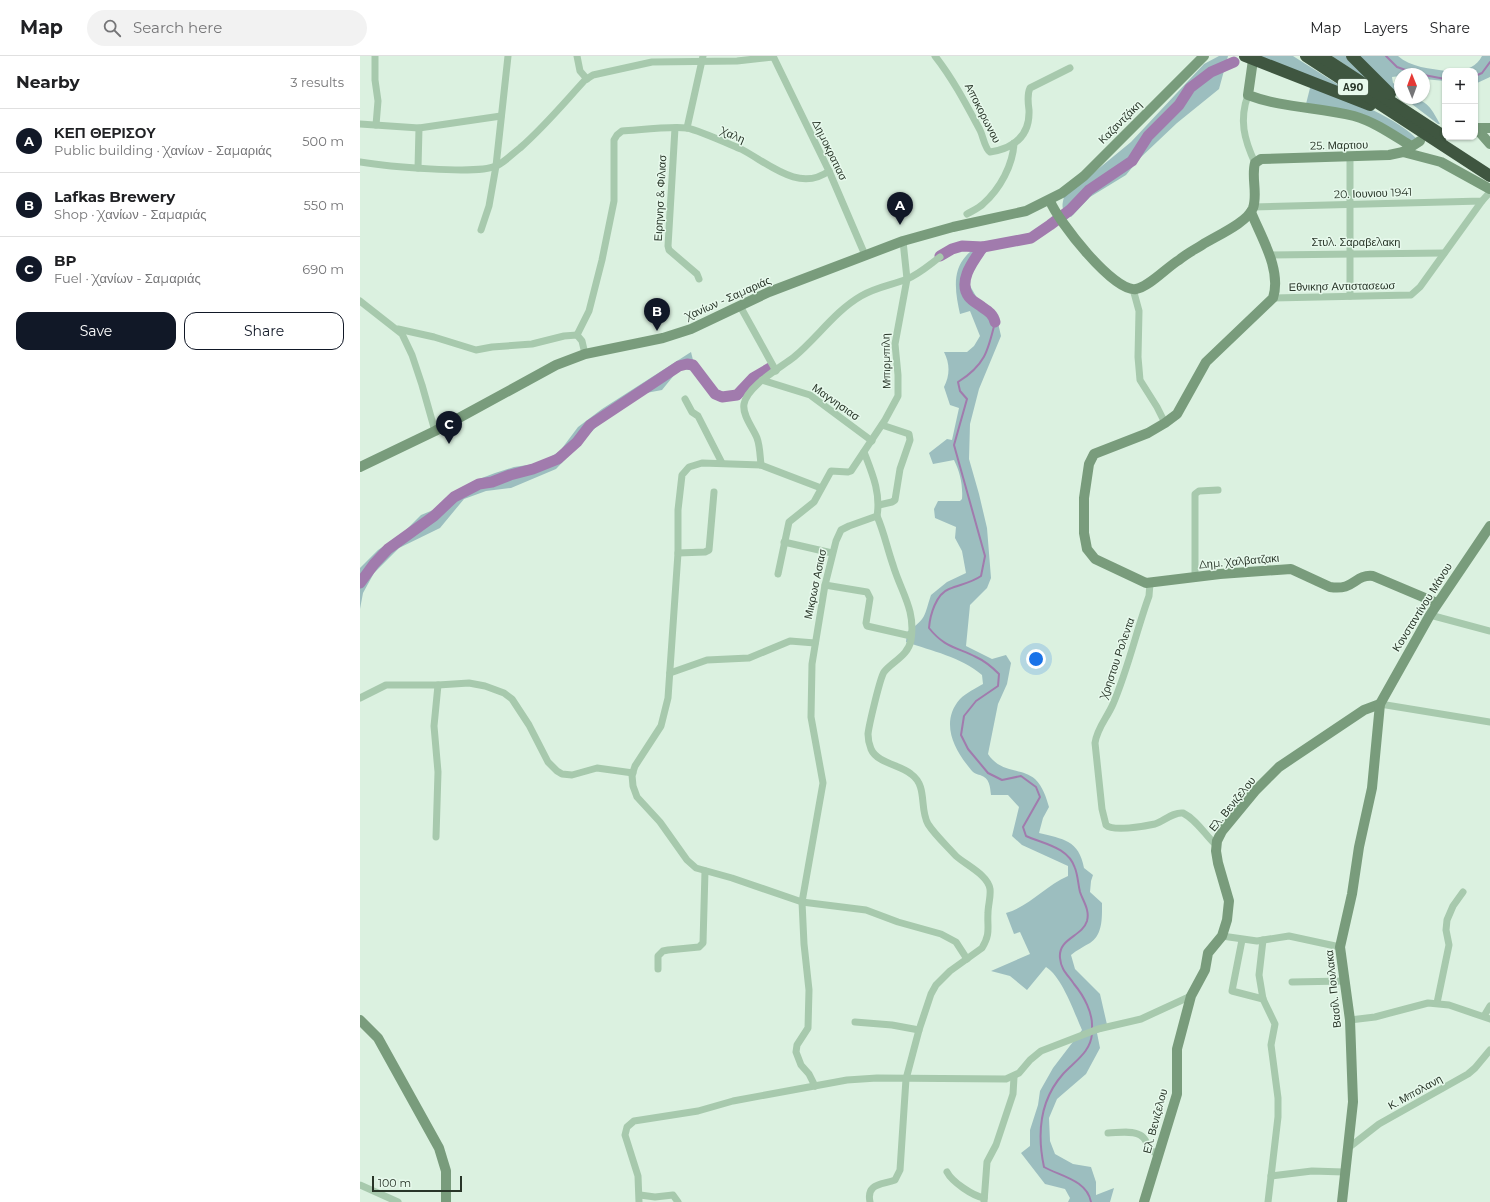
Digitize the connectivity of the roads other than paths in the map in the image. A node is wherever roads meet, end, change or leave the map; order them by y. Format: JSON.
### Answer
{"nodes":[{"id":1,"x":375,"y":56,"type":"edge"},
{"id":2,"x":508,"y":56,"type":"edge"},
{"id":3,"x":577,"y":56,"type":"edge"},
{"id":4,"x":773,"y":56,"type":"edge"},
{"id":5,"x":935,"y":56,"type":"edge"},
{"id":6,"x":1204,"y":56,"type":"edge"},
{"id":7,"x":1306,"y":56,"type":"edge"},
{"id":8,"x":1321,"y":56,"type":"edge"},
{"id":9,"x":1352,"y":56,"type":"edge"},
{"id":10,"x":1249,"y":58,"type":"edge"},
{"id":11,"x":653,"y":59,"type":"edge"},
{"id":12,"x":702,"y":59,"type":"edge"},
{"id":13,"x":1070,"y":68,"type":"dead end"},
{"id":14,"x":587,"y":79,"type":"junction"},
{"id":15,"x":1248,"y":95,"type":"junction"},
{"id":16,"x":1401,"y":113,"type":"junction"},
{"id":17,"x":501,"y":116,"type":"junction"},
{"id":18,"x":360,"y":124,"type":"edge"},
{"id":19,"x":376,"y":125,"type":"junction"},
{"id":20,"x":419,"y":128,"type":"junction"},
{"id":21,"x":675,"y":128,"type":"junction"},
{"id":22,"x":687,"y":128,"type":"junction"},
{"id":23,"x":1478,"y":128,"type":"edge"},
{"id":24,"x":1490,"y":128,"type":"edge"},
{"id":25,"x":1478,"y":130,"type":"edge"},
{"id":26,"x":1014,"y":143,"type":"junction"},
{"id":27,"x":1490,"y":144,"type":"edge"},
{"id":28,"x":1411,"y":146,"type":"junction"},
{"id":29,"x":1350,"y":157,"type":"junction"},
{"id":30,"x":360,"y":162,"type":"edge"},
{"id":31,"x":1255,"y":163,"type":"junction"},
{"id":32,"x":496,"y":166,"type":"junction"},
{"id":33,"x":1490,"y":166,"type":"edge"},
{"id":34,"x":418,"y":168,"type":"junction"},
{"id":35,"x":829,"y":171,"type":"junction"},
{"id":36,"x":1490,"y":176,"type":"edge"},
{"id":37,"x":1490,"y":189,"type":"edge"},
{"id":38,"x":1490,"y":192,"type":"edge"},
{"id":39,"x":1050,"y":201,"type":"junction"},
{"id":40,"x":1482,"y":201,"type":"junction"},
{"id":41,"x":1350,"y":206,"type":"junction"},
{"id":42,"x":1252,"y":210,"type":"junction"},
{"id":43,"x":967,"y":214,"type":"dead end"},
{"id":44,"x":481,"y":230,"type":"dead end"},
{"id":45,"x":903,"y":241,"type":"junction"},
{"id":46,"x":1350,"y":253,"type":"junction"},
{"id":47,"x":1444,"y":253,"type":"junction"},
{"id":48,"x":865,"y":255,"type":"junction"},
{"id":49,"x":1269,"y":255,"type":"junction"},
{"id":50,"x":940,"y":257,"type":"dead end"},
{"id":51,"x":699,"y":279,"type":"dead end"},
{"id":52,"x":907,"y":279,"type":"junction"},
{"id":53,"x":1133,"y":289,"type":"junction"},
{"id":54,"x":1350,"y":296,"type":"junction"},
{"id":55,"x":1273,"y":298,"type":"junction"},
{"id":56,"x":360,"y":301,"type":"edge"},
{"id":57,"x":740,"y":306,"type":"junction"},
{"id":58,"x":398,"y":330,"type":"junction"},
{"id":59,"x":577,"y":335,"type":"junction"},
{"id":60,"x":585,"y":354,"type":"junction"},
{"id":61,"x":776,"y":371,"type":"junction"},
{"id":62,"x":762,"y":380,"type":"junction"},
{"id":63,"x":685,"y":399,"type":"dead end"},
{"id":64,"x":1165,"y":423,"type":"junction"},
{"id":65,"x":882,"y":426,"type":"junction"},
{"id":66,"x":435,"y":432,"type":"junction"},
{"id":67,"x":872,"y":441,"type":"junction"},
{"id":68,"x":864,"y":452,"type":"junction"},
{"id":69,"x":722,"y":463,"type":"junction"},
{"id":70,"x":761,"y":465,"type":"junction"},
{"id":71,"x":360,"y":467,"type":"edge"},
{"id":72,"x":822,"y":488,"type":"junction"},
{"id":73,"x":1218,"y":490,"type":"dead end"},
{"id":74,"x":714,"y":492,"type":"dead end"},
{"id":75,"x":879,"y":505,"type":"junction"},
{"id":76,"x":877,"y":516,"type":"junction"},
{"id":77,"x":1490,"y":526,"type":"edge"},
{"id":78,"x":784,"y":542,"type":"junction"},
{"id":79,"x":678,"y":553,"type":"junction"},
{"id":80,"x":832,"y":553,"type":"junction"},
{"id":81,"x":778,"y":574,"type":"dead end"},
{"id":82,"x":1195,"y":577,"type":"junction"},
{"id":83,"x":1150,"y":583,"type":"junction"},
{"id":84,"x":825,"y":585,"type":"junction"},
{"id":85,"x":1438,"y":603,"type":"junction"},
{"id":86,"x":1430,"y":615,"type":"junction"},
{"id":87,"x":1490,"y":631,"type":"edge"},
{"id":88,"x":911,"y":636,"type":"junction"},
{"id":89,"x":815,"y":643,"type":"junction"},
{"id":90,"x":670,"y":673,"type":"junction"},
{"id":91,"x":438,"y":685,"type":"junction"},
{"id":92,"x":360,"y":698,"type":"edge"},
{"id":93,"x":1380,"y":704,"type":"junction"},
{"id":94,"x":1490,"y":722,"type":"edge"},
{"id":95,"x":633,"y":773,"type":"junction"},
{"id":96,"x":436,"y":836,"type":"dead end"},
{"id":97,"x":1216,"y":845,"type":"junction"},
{"id":98,"x":705,"y":871,"type":"junction"},
{"id":99,"x":1463,"y":892,"type":"dead end"},
{"id":100,"x":802,"y":902,"type":"junction"},
{"id":101,"x":1222,"y":936,"type":"junction"},
{"id":102,"x":1242,"y":940,"type":"junction"},
{"id":103,"x":1263,"y":940,"type":"junction"},
{"id":104,"x":1340,"y":947,"type":"junction"},
{"id":105,"x":967,"y":959,"type":"junction"},
{"id":106,"x":658,"y":969,"type":"dead end"},
{"id":107,"x":1344,"y":981,"type":"junction"},
{"id":108,"x":1292,"y":982,"type":"dead end"},
{"id":109,"x":1191,"y":996,"type":"junction"},
{"id":110,"x":1263,"y":999,"type":"junction"},
{"id":111,"x":1437,"y":1003,"type":"junction"},
{"id":112,"x":1490,"y":1006,"type":"edge"},
{"id":113,"x":1487,"y":1018,"type":"edge"},
{"id":114,"x":360,"y":1020,"type":"edge"},
{"id":115,"x":1350,"y":1020,"type":"junction"},
{"id":116,"x":855,"y":1022,"type":"dead end"},
{"id":117,"x":919,"y":1030,"type":"junction"},
{"id":118,"x":1490,"y":1050,"type":"edge"},
{"id":119,"x":1014,"y":1077,"type":"junction"},
{"id":120,"x":906,"y":1079,"type":"junction"},
{"id":121,"x":815,"y":1086,"type":"junction"},
{"id":122,"x":1108,"y":1133,"type":"dead end"},
{"id":123,"x":1347,"y":1150,"type":"junction"},
{"id":124,"x":1159,"y":1154,"type":"junction"},
{"id":125,"x":947,"y":1172,"type":"dead end"},
{"id":126,"x":1344,"y":1172,"type":"junction"},
{"id":127,"x":1271,"y":1176,"type":"junction"},
{"id":128,"x":360,"y":1185,"type":"edge"},
{"id":129,"x":639,"y":1198,"type":"edge"},
{"id":130,"x":984,"y":1200,"type":"edge"},
{"id":131,"x":398,"y":1202,"type":"edge"},
{"id":132,"x":446,"y":1202,"type":"edge"},
{"id":133,"x":678,"y":1202,"type":"edge"},
{"id":134,"x":870,"y":1202,"type":"edge"},
{"id":135,"x":1144,"y":1202,"type":"edge"},
{"id":136,"x":1268,"y":1202,"type":"edge"},
{"id":137,"x":1342,"y":1202,"type":"edge"}],
"edges":[{"from":1,"to":19,"type":"street"},
{"from":2,"to":17,"type":"street"},
{"from":3,"to":14,"type":"street"},
{"from":4,"to":12,"type":"street"},
{"from":4,"to":35,"type":"street","name":"Δημοκρατιασ"},
{"from":5,"to":26,"type":"street","name":"Αποκορωνου"},
{"from":6,"to":39,"type":"main road","name":"Καζαντζάκη"},
{"from":7,"to":16,"type":"highway","number":"Α90"},
{"from":8,"to":16,"type":"highway","number":"Α90"},
{"from":9,"to":16,"type":"highway"},
{"from":10,"to":15,"type":"main road"},
{"from":10,"to":16,"type":"highway"},
{"from":11,"to":12,"type":"street"},
{"from":11,"to":14,"type":"street"},
{"from":12,"to":22,"type":"street"},
{"from":13,"to":26,"type":"street","name":"Αποκορωνου"},
{"from":14,"to":32,"type":"street"},
{"from":15,"to":28,"type":"main road"},
{"from":15,"to":31,"type":"street"},
{"from":16,"to":33,"type":"highway","number":"Α90"},
{"from":16,"to":36,"type":"highway","number":"Α90"},
{"from":17,"to":20,"type":"street"},
{"from":17,"to":32,"type":"street"},
{"from":18,"to":19,"type":"street"},
{"from":19,"to":20,"type":"street"},
{"from":20,"to":34,"type":"street"},
{"from":21,"to":22,"type":"street","name":"Χαλη"},
{"from":21,"to":51,"type":"street","name":"Ειρηνησ & Φιλιασ"},
{"from":21,"to":59,"type":"street","name":"Χαλη"},
{"from":22,"to":35,"type":"street","name":"Χαλη"},
{"from":23,"to":24,"type":"main road"},
{"from":25,"to":27,"type":"main road"},
{"from":26,"to":43,"type":"street"},
{"from":28,"to":29,"type":"main road","name":"25. Μαρτιου"},
{"from":28,"to":37,"type":"main road"},
{"from":29,"to":31,"type":"main road","name":"25. Μαρτιου"},
{"from":29,"to":41,"type":"street"},
{"from":30,"to":34,"type":"street"},
{"from":31,"to":42,"type":"main road"},
{"from":32,"to":34,"type":"street"},
{"from":32,"to":44,"type":"street"},
{"from":35,"to":48,"type":"street","name":"Δημοκρατιασ"},
{"from":38,"to":40,"type":"street"},
{"from":39,"to":45,"type":"main road","name":"Χανίων - Σαμαριάς"},
{"from":39,"to":53,"type":"main road"},
{"from":40,"to":41,"type":"street","name":"20. Ιουνιου 1941"},
{"from":40,"to":47,"type":"street"},
{"from":41,"to":42,"type":"street","name":"20. Ιουνιου 1941"},
{"from":41,"to":46,"type":"street"},
{"from":42,"to":49,"type":"main road"},
{"from":42,"to":53,"type":"main road"},
{"from":45,"to":48,"type":"main road","name":"Χανίων - Σαμαριάς"},
{"from":45,"to":52,"type":"street","name":"Μπιρμπιλη"},
{"from":46,"to":47,"type":"street","name":"Στυλ. Σαραβελακη"},
{"from":46,"to":49,"type":"street","name":"Στυλ. Σαραβελακη"},
{"from":46,"to":54,"type":"street"},
{"from":47,"to":54,"type":"street","name":"Εθνικησ Αντιστασεωσ"},
{"from":48,"to":57,"type":"main road","name":"Χανίων - Σαμαριάς"},
{"from":49,"to":55,"type":"main road"},
{"from":50,"to":52,"type":"street"},
{"from":52,"to":61,"type":"street"},
{"from":52,"to":65,"type":"street","name":"Μπιρμπιλη"},
{"from":53,"to":64,"type":"street"},
{"from":54,"to":55,"type":"street","name":"Εθνικησ Αντιστασεωσ"},
{"from":55,"to":64,"type":"main road"},
{"from":56,"to":58,"type":"street"},
{"from":57,"to":60,"type":"main road","name":"Χανίων - Σαμαριάς"},
{"from":57,"to":61,"type":"street"},
{"from":58,"to":59,"type":"street"},
{"from":58,"to":66,"type":"street"},
{"from":59,"to":60,"type":"street"},
{"from":60,"to":66,"type":"main road","name":"Χανίων - Σαμαριάς"},
{"from":61,"to":62,"type":"street"},
{"from":62,"to":67,"type":"street","name":"Μαγνησιασ"},
{"from":62,"to":70,"type":"street"},
{"from":63,"to":69,"type":"street"},
{"from":64,"to":83,"type":"main road"},
{"from":65,"to":67,"type":"street","name":"Μπιρμπιλη"},
{"from":65,"to":75,"type":"street"},
{"from":66,"to":71,"type":"main road","name":"Χανίων - Σαμαριάς"},
{"from":67,"to":68,"type":"street","name":"Μπιρμπιλη"},
{"from":68,"to":72,"type":"street","name":"Μπιρμπιλη"},
{"from":68,"to":75,"type":"street"},
{"from":69,"to":70,"type":"street"},
{"from":69,"to":79,"type":"street"},
{"from":70,"to":72,"type":"street"},
{"from":72,"to":78,"type":"street"},
{"from":73,"to":82,"type":"street"},
{"from":74,"to":79,"type":"street"},
{"from":75,"to":76,"type":"street"},
{"from":76,"to":80,"type":"street","name":"Μικρωσ Ασιασ"},
{"from":76,"to":88,"type":"street"},
{"from":77,"to":85,"type":"main road","name":"Κονσταντίνου Μάνου"},
{"from":78,"to":80,"type":"street"},
{"from":78,"to":81,"type":"street"},
{"from":79,"to":90,"type":"street"},
{"from":80,"to":84,"type":"street","name":"Μικρωσ Ασιασ"},
{"from":82,"to":83,"type":"main road","name":"Δημ. Χαλβατζακι"},
{"from":82,"to":85,"type":"main road","name":"Δημ. Χαλβατζακι"},
{"from":83,"to":97,"type":"street","name":"Χρηστου Ρολεντα"},
{"from":84,"to":88,"type":"street"},
{"from":84,"to":89,"type":"street","name":"Μικρωσ Ασιασ"},
{"from":85,"to":86,"type":"main road","name":"Κονσταντίνου Μάνου"},
{"from":86,"to":87,"type":"street"},
{"from":86,"to":93,"type":"main road","name":"Κονσταντίνου Μάνου"},
{"from":88,"to":105,"type":"street"},
{"from":89,"to":90,"type":"street"},
{"from":89,"to":100,"type":"street","name":"Μικρωσ Ασιασ"},
{"from":90,"to":95,"type":"street"},
{"from":91,"to":92,"type":"street"},
{"from":91,"to":95,"type":"street"},
{"from":91,"to":96,"type":"street"},
{"from":93,"to":94,"type":"street"},
{"from":93,"to":97,"type":"main road","name":"Ελ. Βενιζελου"},
{"from":93,"to":104,"type":"main road","name":"Βασίλ. Πουλακα"},
{"from":95,"to":98,"type":"street"},
{"from":97,"to":101,"type":"main road","name":"Ελ. Βενιζελου"},
{"from":98,"to":100,"type":"street"},
{"from":98,"to":106,"type":"street"},
{"from":99,"to":111,"type":"street"},
{"from":100,"to":105,"type":"street"},
{"from":100,"to":121,"type":"street","name":"Μικρωσ Ασιασ"},
{"from":101,"to":102,"type":"street"},
{"from":101,"to":109,"type":"main road","name":"Ελ. Βενιζελου"},
{"from":102,"to":103,"type":"street"},
{"from":102,"to":110,"type":"street"},
{"from":103,"to":104,"type":"street"},
{"from":103,"to":110,"type":"street"},
{"from":104,"to":107,"type":"main road","name":"Βασίλ. Πουλακα"},
{"from":105,"to":117,"type":"street"},
{"from":107,"to":108,"type":"street"},
{"from":107,"to":115,"type":"main road","name":"Βασίλ. Πουλακα"},
{"from":109,"to":119,"type":"street"},
{"from":109,"to":124,"type":"main road","name":"Ελ. Βενιζελου"},
{"from":110,"to":127,"type":"street"},
{"from":111,"to":113,"type":"street"},
{"from":111,"to":115,"type":"street"},
{"from":112,"to":113,"type":"street"},
{"from":114,"to":132,"type":"main road"},
{"from":115,"to":123,"type":"main road","name":"Βασίλ. Πουλακα"},
{"from":116,"to":117,"type":"street"},
{"from":117,"to":120,"type":"street"},
{"from":118,"to":123,"type":"street","name":"Κ. Μπολανη"},
{"from":119,"to":120,"type":"street"},
{"from":119,"to":130,"type":"street"},
{"from":120,"to":121,"type":"street"},
{"from":120,"to":134,"type":"street"},
{"from":121,"to":129,"type":"street"},
{"from":122,"to":124,"type":"street"},
{"from":123,"to":126,"type":"main road","name":"Βασίλ. Πουλακα"},
{"from":124,"to":135,"type":"main road","name":"Ελ. Βενιζελου"},
{"from":125,"to":130,"type":"street"},
{"from":126,"to":127,"type":"street"},
{"from":126,"to":137,"type":"main road","name":"Βασίλ. Πουλακα"},
{"from":127,"to":136,"type":"street"},
{"from":128,"to":131,"type":"street"},
{"from":129,"to":133,"type":"street"}]}
